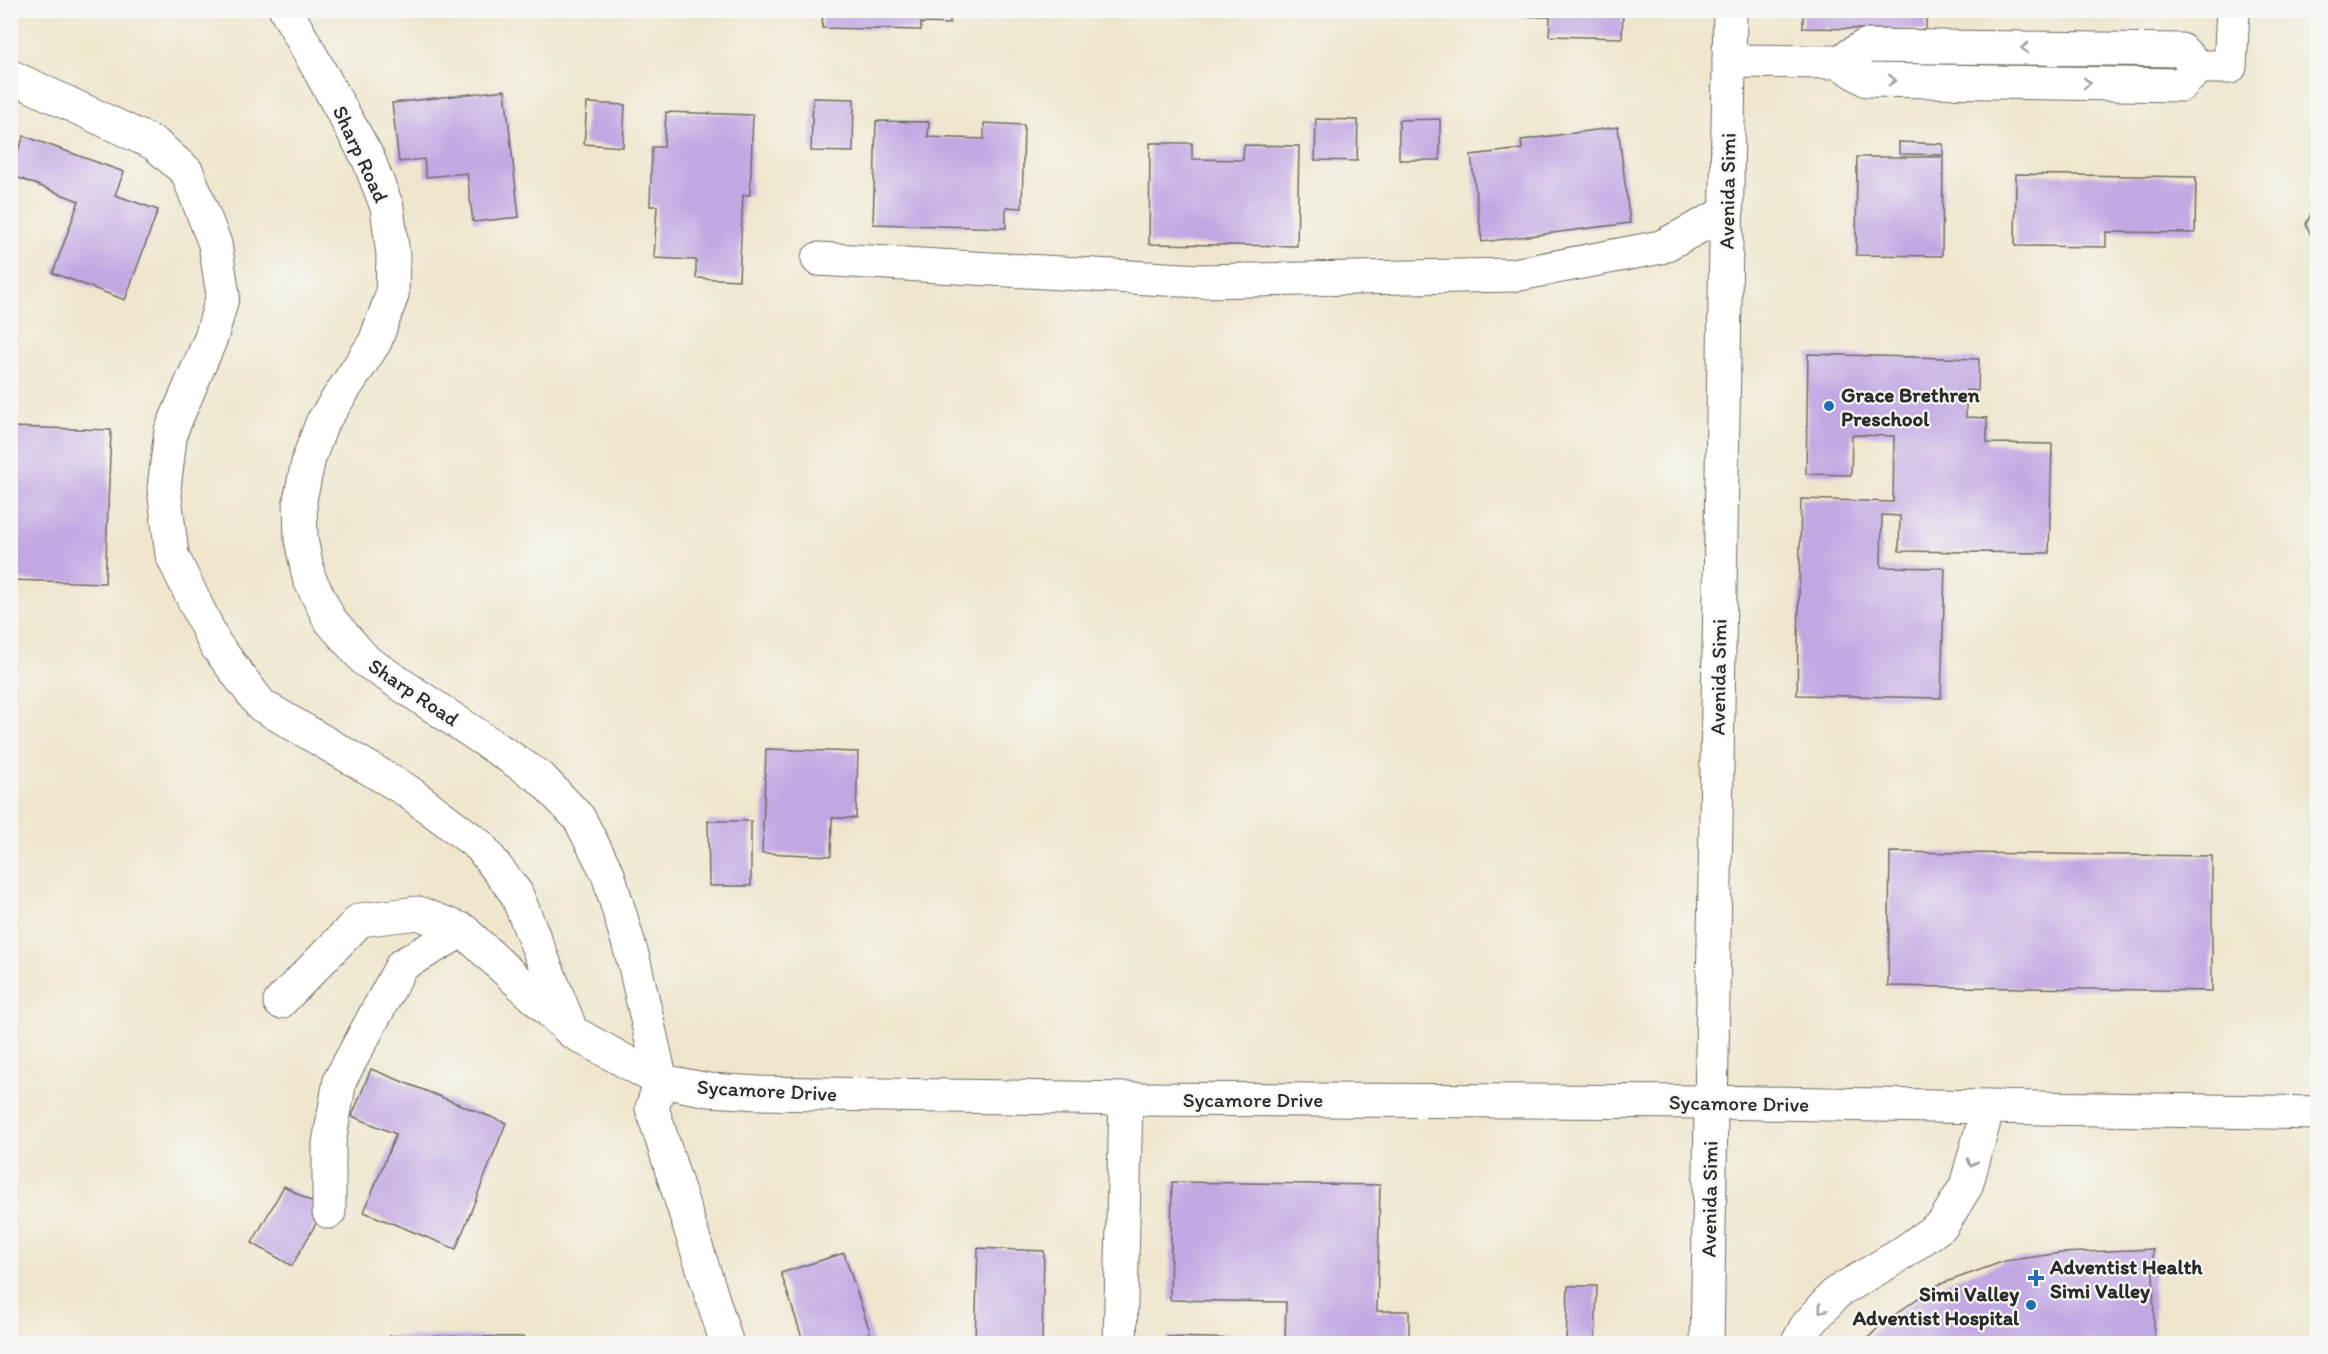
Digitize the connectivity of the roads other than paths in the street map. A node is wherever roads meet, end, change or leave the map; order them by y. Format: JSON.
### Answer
{"nodes":[{"id":1,"x":286,"y":10,"type":"edge"},
{"id":2,"x":1730,"y":10,"type":"edge"},
{"id":3,"x":2233,"y":10,"type":"edge"},
{"id":4,"x":1729,"y":61,"type":"junction"},
{"id":5,"x":10,"y":76,"type":"edge"},
{"id":6,"x":1727,"y":212,"type":"junction"},
{"id":7,"x":818,"y":259,"type":"dead end"},
{"id":8,"x":463,"y":930,"type":"junction"},
{"id":9,"x":280,"y":1002,"type":"dead end"},
{"id":10,"x":572,"y":1032,"type":"junction"},
{"id":11,"x":661,"y":1081,"type":"junction"},
{"id":12,"x":1126,"y":1099,"type":"junction"},
{"id":13,"x":1711,"y":1102,"type":"junction"},
{"id":14,"x":1988,"y":1107,"type":"junction"},
{"id":15,"x":2318,"y":1113,"type":"edge"},
{"id":16,"x":329,"y":1212,"type":"dead end"},
{"id":17,"x":727,"y":1344,"type":"edge"},
{"id":18,"x":1120,"y":1344,"type":"edge"},
{"id":19,"x":1707,"y":1344,"type":"edge"},
{"id":20,"x":1797,"y":1344,"type":"edge"}],
"edges":[{"from":1,"to":11,"type":"street","name":"Sharp Road"},
{"from":2,"to":4,"type":"street","name":"Avenida Simi"},
{"from":3,"to":4,"type":"street"},
{"from":4,"to":6,"type":"street","name":"Avenida Simi"},
{"from":5,"to":10,"type":"street"},
{"from":6,"to":7,"type":"street"},
{"from":6,"to":13,"type":"street","name":"Avenida Simi"},
{"from":8,"to":9,"type":"street","name":"Sycamore Drive"},
{"from":8,"to":10,"type":"street","name":"Sycamore Drive"},
{"from":8,"to":16,"type":"street"},
{"from":10,"to":11,"type":"street","name":"Sycamore Drive"},
{"from":11,"to":12,"type":"street","name":"Sycamore Drive"},
{"from":11,"to":17,"type":"street"},
{"from":12,"to":13,"type":"street","name":"Sycamore Drive"},
{"from":12,"to":18,"type":"street"},
{"from":13,"to":14,"type":"street","name":"Sycamore Drive"},
{"from":13,"to":19,"type":"street","name":"Avenida Simi"},
{"from":14,"to":15,"type":"street","name":"Sycamore Drive"},
{"from":14,"to":20,"type":"street","one_way":true}]}
